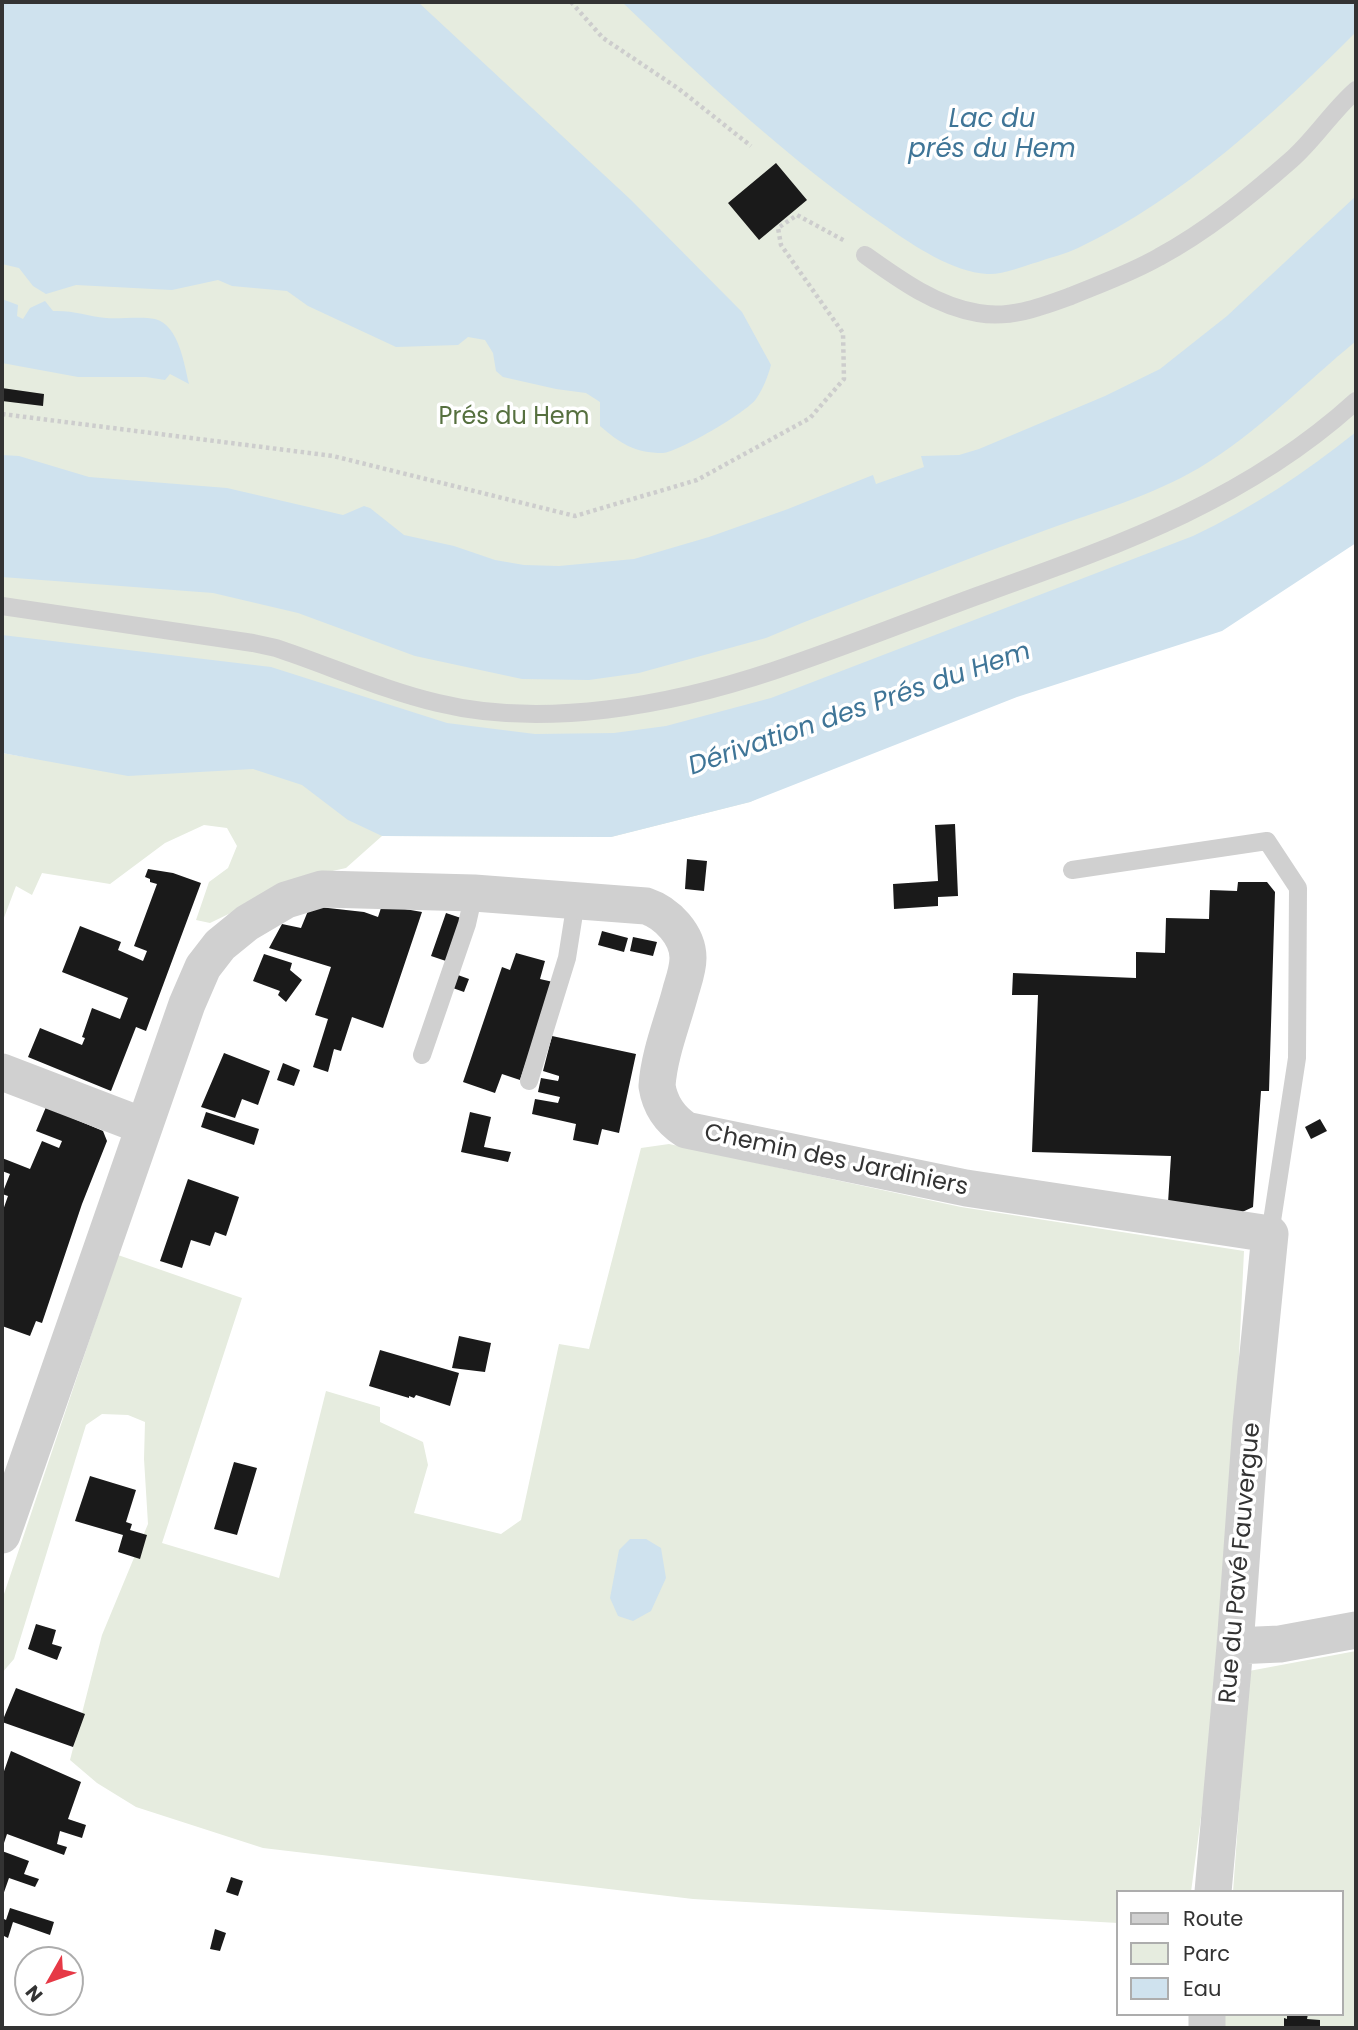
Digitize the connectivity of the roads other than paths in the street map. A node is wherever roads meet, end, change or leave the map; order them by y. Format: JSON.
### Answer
{"nodes":[{"id":1,"x":1356,"y":90,"type":"edge"},
{"id":2,"x":865,"y":255,"type":"road end"},
{"id":3,"x":1356,"y":401,"type":"edge"},
{"id":4,"x":2,"y":607,"type":"edge"},
{"id":5,"x":1072,"y":870,"type":"dead end"},
{"id":6,"x":474,"y":893,"type":"junction"},
{"id":7,"x":576,"y":901,"type":"junction"},
{"id":8,"x":422,"y":1055,"type":"dead end"},
{"id":9,"x":2,"y":1072,"type":"edge"},
{"id":10,"x":528,"y":1081,"type":"dead end"},
{"id":11,"x":143,"y":1126,"type":"junction"},
{"id":12,"x":1269,"y":1234,"type":"junction"},
{"id":13,"x":2,"y":1535,"type":"edge"},
{"id":14,"x":1356,"y":1630,"type":"edge"},
{"id":15,"x":1235,"y":1646,"type":"junction"},
{"id":16,"x":1213,"y":1890,"type":"edge"}],
"edges":[{"from":1,"to":2,"type":"lane"},
{"from":3,"to":4,"type":"lane"},
{"from":5,"to":12,"type":"lane"},
{"from":6,"to":7,"type":"street","name":"Chemin des Jardiniers"},
{"from":6,"to":8,"type":"lane"},
{"from":6,"to":11,"type":"street","name":"Chemin des Jardiniers"},
{"from":7,"to":10,"type":"lane"},
{"from":7,"to":12,"type":"street","name":"Chemin des Jardiniers"},
{"from":9,"to":11,"type":"street"},
{"from":11,"to":13,"type":"street","name":"Chemin des Jardiniers"},
{"from":12,"to":15,"type":"street","name":"Rue du Pavé Fauvergue"},
{"from":14,"to":15,"type":"street"},
{"from":15,"to":16,"type":"street","name":"Rue du Pavé Fauvergue"}]}
